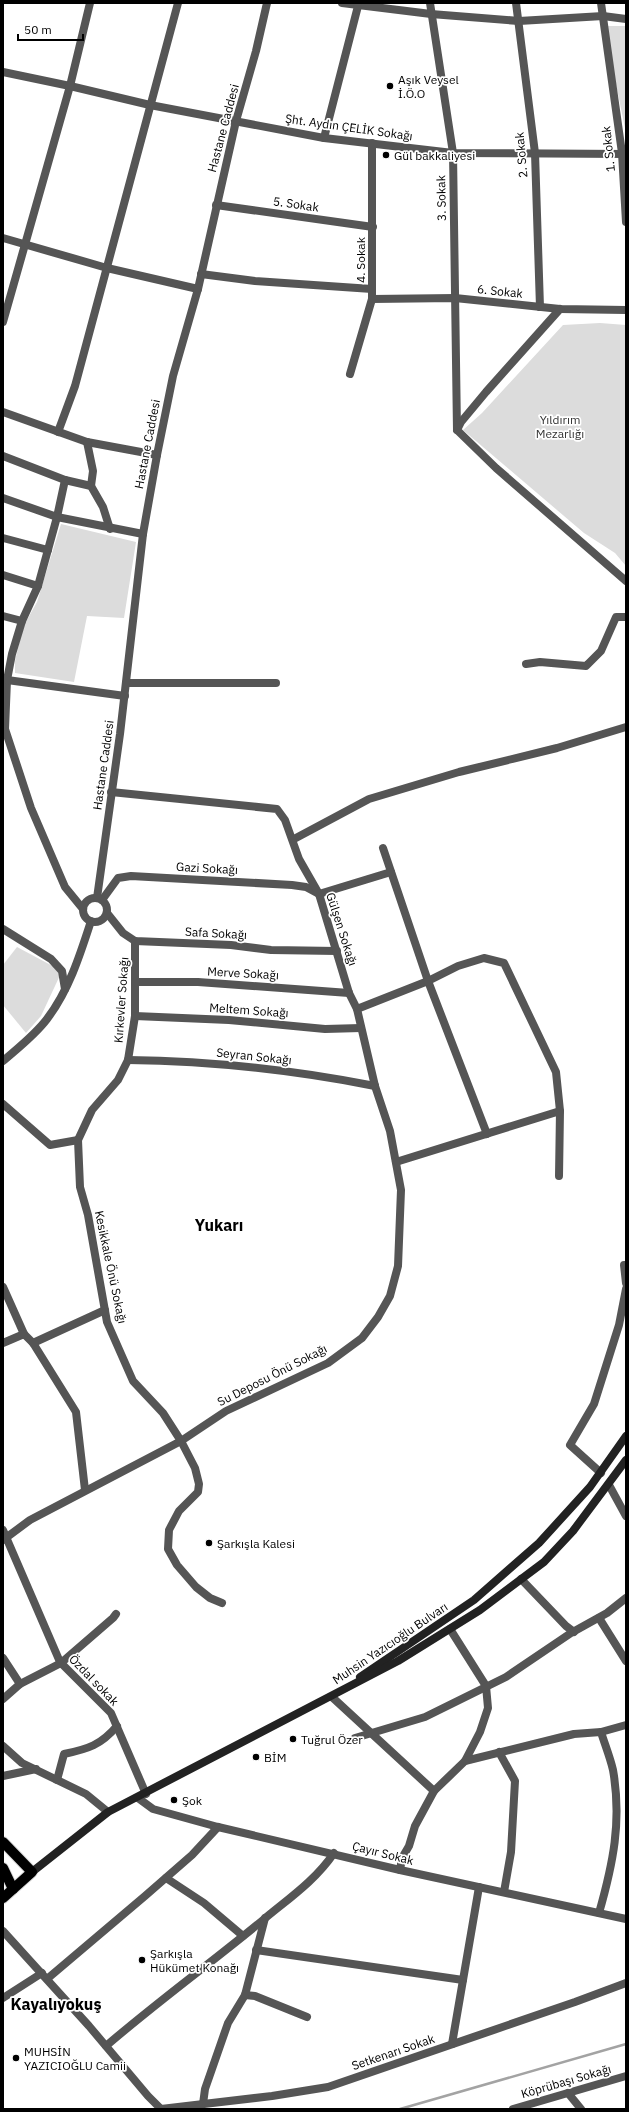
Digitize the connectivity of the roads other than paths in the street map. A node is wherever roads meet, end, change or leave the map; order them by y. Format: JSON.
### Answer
{"nodes":[{"id":1,"x":90,"y":3,"type":"edge"},
{"id":2,"x":178,"y":3,"type":"edge"},
{"id":3,"x":267,"y":3,"type":"edge"},
{"id":4,"x":342,"y":3,"type":"edge"},
{"id":5,"x":430,"y":3,"type":"edge"},
{"id":6,"x":516,"y":3,"type":"edge"},
{"id":7,"x":601,"y":3,"type":"edge"},
{"id":8,"x":358,"y":6,"type":"junction"},
{"id":9,"x":431,"y":14,"type":"junction"},
{"id":10,"x":603,"y":16,"type":"junction"},
{"id":11,"x":626,"y":19,"type":"edge"},
{"id":12,"x":519,"y":21,"type":"junction"},
{"id":13,"x":3,"y":72,"type":"edge"},
{"id":14,"x":70,"y":86,"type":"junction"},
{"id":15,"x":150,"y":105,"type":"junction"},
{"id":16,"x":236,"y":121,"type":"junction"},
{"id":17,"x":324,"y":138,"type":"junction"},
{"id":18,"x":372,"y":143,"type":"junction"},
{"id":19,"x":452,"y":153,"type":"junction"},
{"id":20,"x":535,"y":153,"type":"junction"},
{"id":21,"x":624,"y":154,"type":"edge"},
{"id":22,"x":216,"y":205,"type":"junction"},
{"id":23,"x":626,"y":222,"type":"edge"},
{"id":24,"x":373,"y":227,"type":"junction"},
{"id":25,"x":3,"y":238,"type":"edge"},
{"id":26,"x":25,"y":243,"type":"junction"},
{"id":27,"x":107,"y":268,"type":"junction"},
{"id":28,"x":201,"y":274,"type":"junction"},
{"id":29,"x":198,"y":289,"type":"junction"},
{"id":30,"x":372,"y":289,"type":"junction"},
{"id":31,"x":455,"y":298,"type":"junction"},
{"id":32,"x":372,"y":299,"type":"junction"},
{"id":33,"x":540,"y":307,"type":"junction"},
{"id":34,"x":560,"y":310,"type":"junction"},
{"id":35,"x":626,"y":310,"type":"edge"},
{"id":36,"x":3,"y":322,"type":"edge"},
{"id":37,"x":350,"y":374,"type":"dead end"},
{"id":38,"x":3,"y":412,"type":"edge"},
{"id":39,"x":457,"y":430,"type":"junction"},
{"id":40,"x":58,"y":432,"type":"junction"},
{"id":41,"x":87,"y":442,"type":"junction"},
{"id":42,"x":157,"y":455,"type":"junction"},
{"id":43,"x":3,"y":456,"type":"edge"},
{"id":44,"x":64,"y":480,"type":"junction"},
{"id":45,"x":91,"y":486,"type":"junction"},
{"id":46,"x":3,"y":498,"type":"edge"},
{"id":47,"x":57,"y":517,"type":"junction"},
{"id":48,"x":110,"y":529,"type":"junction"},
{"id":49,"x":143,"y":534,"type":"junction"},
{"id":50,"x":3,"y":538,"type":"edge"},
{"id":51,"x":48,"y":550,"type":"junction"},
{"id":52,"x":3,"y":575,"type":"edge"},
{"id":53,"x":626,"y":581,"type":"edge"},
{"id":54,"x":38,"y":586,"type":"junction"},
{"id":55,"x":3,"y":616,"type":"edge"},
{"id":56,"x":626,"y":617,"type":"edge"},
{"id":57,"x":22,"y":621,"type":"junction"},
{"id":58,"x":3,"y":652,"type":"edge"},
{"id":59,"x":12,"y":654,"type":"junction"},
{"id":60,"x":526,"y":664,"type":"dead end"},
{"id":61,"x":7,"y":680,"type":"junction"},
{"id":62,"x":126,"y":683,"type":"junction"},
{"id":63,"x":276,"y":683,"type":"dead end"},
{"id":64,"x":124,"y":696,"type":"junction"},
{"id":65,"x":626,"y":727,"type":"edge"},
{"id":66,"x":4,"y":731,"type":"edge"},
{"id":67,"x":111,"y":792,"type":"junction"},
{"id":68,"x":294,"y":840,"type":"junction"},
{"id":69,"x":383,"y":848,"type":"dead end"},
{"id":70,"x":391,"y":872,"type":"junction"},
{"id":71,"x":319,"y":894,"type":"junction"},
{"id":72,"x":99,"y":899,"type":"junction"},
{"id":73,"x":83,"y":909,"type":"junction"},
{"id":74,"x":107,"y":913,"type":"junction"},
{"id":75,"x":91,"y":921,"type":"junction"},
{"id":76,"x":3,"y":928,"type":"edge"},
{"id":77,"x":135,"y":941,"type":"junction"},
{"id":78,"x":337,"y":951,"type":"junction"},
{"id":79,"x":428,"y":981,"type":"junction"},
{"id":80,"x":135,"y":982,"type":"junction"},
{"id":81,"x":65,"y":989,"type":"junction"},
{"id":82,"x":349,"y":993,"type":"junction"},
{"id":83,"x":357,"y":1009,"type":"junction"},
{"id":84,"x":134,"y":1016,"type":"junction"},
{"id":85,"x":361,"y":1028,"type":"junction"},
{"id":86,"x":128,"y":1060,"type":"junction"},
{"id":87,"x":3,"y":1061,"type":"edge"},
{"id":88,"x":375,"y":1086,"type":"junction"},
{"id":89,"x":3,"y":1104,"type":"edge"},
{"id":90,"x":560,"y":1111,"type":"junction"},
{"id":91,"x":390,"y":1131,"type":"joint"},
{"id":92,"x":487,"y":1134,"type":"junction"},
{"id":93,"x":78,"y":1140,"type":"junction"},
{"id":94,"x":396,"y":1162,"type":"junction"},
{"id":95,"x":559,"y":1176,"type":"dead end"},
{"id":96,"x":626,"y":1265,"type":"edge"},
{"id":97,"x":626,"y":1283,"type":"edge"},
{"id":98,"x":3,"y":1287,"type":"edge"},
{"id":99,"x":626,"y":1289,"type":"edge"},
{"id":100,"x":105,"y":1310,"type":"junction"},
{"id":101,"x":24,"y":1334,"type":"junction"},
{"id":102,"x":3,"y":1343,"type":"edge"},
{"id":103,"x":33,"y":1343,"type":"junction"},
{"id":104,"x":626,"y":1436,"type":"edge"},
{"id":105,"x":181,"y":1441,"type":"junction"},
{"id":106,"x":626,"y":1460,"type":"edge"},
{"id":107,"x":601,"y":1472,"type":"junction"},
{"id":108,"x":609,"y":1485,"type":"junction"},
{"id":109,"x":85,"y":1490,"type":"junction"},
{"id":110,"x":626,"y":1516,"type":"edge"},
{"id":111,"x":4,"y":1536,"type":"edge"},
{"id":112,"x":521,"y":1579,"type":"junction"},
{"id":113,"x":626,"y":1598,"type":"edge"},
{"id":114,"x":222,"y":1604,"type":"dead end"},
{"id":115,"x":116,"y":1614,"type":"dead end"},
{"id":116,"x":599,"y":1618,"type":"junction"},
{"id":117,"x":450,"y":1629,"type":"junction"},
{"id":118,"x":574,"y":1632,"type":"junction"},
{"id":119,"x":3,"y":1658,"type":"edge"},
{"id":120,"x":626,"y":1661,"type":"edge"},
{"id":121,"x":61,"y":1663,"type":"junction"},
{"id":122,"x":20,"y":1684,"type":"junction"},
{"id":123,"x":486,"y":1686,"type":"junction"},
{"id":124,"x":332,"y":1697,"type":"junction"},
{"id":125,"x":3,"y":1699,"type":"edge"},
{"id":126,"x":626,"y":1725,"type":"edge"},
{"id":127,"x":117,"y":1726,"type":"junction"},
{"id":128,"x":600,"y":1732,"type":"junction"},
{"id":129,"x":371,"y":1734,"type":"junction"},
{"id":130,"x":355,"y":1738,"type":"dead end"},
{"id":131,"x":3,"y":1746,"type":"edge"},
{"id":132,"x":499,"y":1752,"type":"junction"},
{"id":133,"x":465,"y":1760,"type":"junction"},
{"id":134,"x":36,"y":1769,"type":"junction"},
{"id":135,"x":3,"y":1776,"type":"edge"},
{"id":136,"x":57,"y":1780,"type":"junction"},
{"id":137,"x":434,"y":1791,"type":"junction"},
{"id":138,"x":146,"y":1794,"type":"junction"},
{"id":139,"x":138,"y":1798,"type":"junction"},
{"id":140,"x":108,"y":1812,"type":"junction"},
{"id":141,"x":218,"y":1827,"type":"junction"},
{"id":142,"x":3,"y":1842,"type":"edge"},
{"id":143,"x":334,"y":1853,"type":"junction"},
{"id":144,"x":3,"y":1868,"type":"edge"},
{"id":145,"x":400,"y":1870,"type":"junction"},
{"id":146,"x":32,"y":1872,"type":"junction"},
{"id":147,"x":166,"y":1878,"type":"junction"},
{"id":148,"x":480,"y":1887,"type":"junction"},
{"id":149,"x":13,"y":1889,"type":"junction"},
{"id":150,"x":504,"y":1892,"type":"junction"},
{"id":151,"x":3,"y":1898,"type":"edge"},
{"id":152,"x":599,"y":1913,"type":"junction"},
{"id":153,"x":265,"y":1918,"type":"junction"},
{"id":154,"x":626,"y":1919,"type":"edge"},
{"id":155,"x":3,"y":1931,"type":"edge"},
{"id":156,"x":243,"y":1936,"type":"junction"},
{"id":157,"x":256,"y":1950,"type":"junction"},
{"id":158,"x":44,"y":1976,"type":"junction"},
{"id":159,"x":463,"y":1980,"type":"junction"},
{"id":160,"x":626,"y":1983,"type":"edge"},
{"id":161,"x":245,"y":1995,"type":"junction"},
{"id":162,"x":3,"y":1998,"type":"edge"},
{"id":163,"x":308,"y":2016,"type":"dead end"},
{"id":164,"x":452,"y":2044,"type":"junction"},
{"id":165,"x":106,"y":2046,"type":"junction"},
{"id":166,"x":626,"y":2076,"type":"edge"},
{"id":167,"x":568,"y":2093,"type":"junction"},
{"id":168,"x":203,"y":2104,"type":"junction"},
{"id":169,"x":160,"y":2109,"type":"edge"},
{"id":170,"x":513,"y":2109,"type":"edge"},
{"id":171,"x":581,"y":2109,"type":"edge"}],
"edges":[{"from":1,"to":14,"type":"street"},
{"from":2,"to":15,"type":"street"},
{"from":3,"to":16,"type":"street","name":"Hastane Caddesi"},
{"from":4,"to":8,"type":"street"},
{"from":5,"to":9,"type":"street","name":"3. Sokak"},
{"from":6,"to":12,"type":"street","name":"2. Sokak"},
{"from":7,"to":10,"type":"street","name":"1. Sokak"},
{"from":8,"to":9,"type":"street"},
{"from":8,"to":17,"type":"street"},
{"from":9,"to":12,"type":"street"},
{"from":9,"to":19,"type":"street","name":"3. Sokak"},
{"from":10,"to":11,"type":"street"},
{"from":10,"to":12,"type":"street"},
{"from":10,"to":21,"type":"street","name":"1. Sokak"},
{"from":12,"to":20,"type":"street","name":"2. Sokak"},
{"from":13,"to":14,"type":"street","name":"Şht. Aydın ÇELİK Sokağı"},
{"from":14,"to":15,"type":"street","name":"Şht. Aydın ÇELİK Sokağı"},
{"from":14,"to":26,"type":"street"},
{"from":15,"to":16,"type":"street","name":"Şht. Aydın ÇELİK Sokağı"},
{"from":15,"to":27,"type":"street"},
{"from":16,"to":17,"type":"street","name":"Şht. Aydın ÇELİK Sokağı"},
{"from":16,"to":22,"type":"street","name":"Hastane Caddesi"},
{"from":17,"to":18,"type":"street","name":"Şht. Aydın ÇELİK Sokağı"},
{"from":18,"to":19,"type":"street","name":"Şht. Aydın ÇELİK Sokağı"},
{"from":18,"to":24,"type":"street","name":"4. Sokak"},
{"from":19,"to":20,"type":"street","name":"Şht. Aydın ÇELİK Sokağı"},
{"from":19,"to":31,"type":"street","name":"3. Sokak"},
{"from":20,"to":21,"type":"street","name":"Şht. Aydın ÇELİK Sokağı"},
{"from":20,"to":33,"type":"street","name":"2. Sokak"},
{"from":21,"to":23,"type":"street","name":"1. Sokak"},
{"from":22,"to":24,"type":"street","name":"5. Sokak"},
{"from":22,"to":28,"type":"street","name":"Hastane Caddesi"},
{"from":24,"to":30,"type":"street","name":"4. Sokak"},
{"from":25,"to":26,"type":"street"},
{"from":26,"to":27,"type":"street"},
{"from":26,"to":36,"type":"street"},
{"from":27,"to":29,"type":"street"},
{"from":27,"to":40,"type":"street"},
{"from":28,"to":29,"type":"street","name":"Hastane Caddesi"},
{"from":28,"to":30,"type":"street"},
{"from":29,"to":42,"type":"street","name":"Hastane Caddesi"},
{"from":30,"to":32,"type":"street","name":"4. Sokak"},
{"from":31,"to":32,"type":"street","name":"6. Sokak"},
{"from":31,"to":33,"type":"street","name":"6. Sokak"},
{"from":31,"to":39,"type":"street","name":"3. Sokak"},
{"from":32,"to":37,"type":"street","name":"4. Sokak"},
{"from":33,"to":34,"type":"street","name":"6. Sokak"},
{"from":34,"to":35,"type":"street","name":"6. Sokak"},
{"from":34,"to":39,"type":"street"},
{"from":38,"to":40,"type":"street"},
{"from":39,"to":53,"type":"street"},
{"from":40,"to":41,"type":"street"},
{"from":41,"to":42,"type":"street"},
{"from":41,"to":45,"type":"street"},
{"from":42,"to":49,"type":"street","name":"Hastane Caddesi"},
{"from":43,"to":44,"type":"street"},
{"from":44,"to":45,"type":"street"},
{"from":44,"to":47,"type":"street"},
{"from":45,"to":48,"type":"street"},
{"from":46,"to":47,"type":"street"},
{"from":47,"to":48,"type":"street"},
{"from":47,"to":51,"type":"street"},
{"from":48,"to":49,"type":"street"},
{"from":49,"to":62,"type":"street","name":"Hastane Caddesi"},
{"from":50,"to":51,"type":"street"},
{"from":51,"to":54,"type":"street"},
{"from":52,"to":54,"type":"street"},
{"from":54,"to":57,"type":"street"},
{"from":55,"to":57,"type":"street"},
{"from":56,"to":60,"type":"street"},
{"from":57,"to":59,"type":"street"},
{"from":58,"to":59,"type":"street"},
{"from":59,"to":61,"type":"street"},
{"from":61,"to":64,"type":"street"},
{"from":61,"to":66,"type":"street"},
{"from":62,"to":63,"type":"street"},
{"from":62,"to":64,"type":"street","name":"Hastane Caddesi"},
{"from":64,"to":67,"type":"street","name":"Hastane Caddesi"},
{"from":65,"to":68,"type":"street"},
{"from":66,"to":73,"type":"street"},
{"from":67,"to":68,"type":"street","name":"Gülşen Sokağı"},
{"from":67,"to":72,"type":"street","name":"Hastane Caddesi"},
{"from":68,"to":71,"type":"street","name":"Gülşen Sokağı"},
{"from":69,"to":70,"type":"street"},
{"from":70,"to":71,"type":"street"},
{"from":70,"to":79,"type":"street"},
{"from":71,"to":72,"type":"street","name":"Gazi Sokağı"},
{"from":71,"to":78,"type":"street","name":"Gülşen Sokağı"},
{"from":72,"to":73,"type":"street"},
{"from":72,"to":74,"type":"street"},
{"from":73,"to":75,"type":"street"},
{"from":74,"to":75,"type":"street"},
{"from":74,"to":77,"type":"street"},
{"from":75,"to":81,"type":"street"},
{"from":76,"to":81,"type":"street"},
{"from":77,"to":78,"type":"street","name":"Safa Sokağı"},
{"from":77,"to":80,"type":"street","name":"Kırkevler Sokağı"},
{"from":78,"to":82,"type":"street","name":"Gülşen Sokağı"},
{"from":79,"to":83,"type":"street"},
{"from":79,"to":90,"type":"street"},
{"from":79,"to":92,"type":"street"},
{"from":80,"to":82,"type":"street","name":"Merve Sokağı"},
{"from":80,"to":84,"type":"street","name":"Kırkevler Sokağı"},
{"from":81,"to":87,"type":"street"},
{"from":82,"to":83,"type":"street","name":"Gülşen Sokağı"},
{"from":83,"to":85,"type":"street","name":"Gülşen Sokağı"},
{"from":84,"to":85,"type":"street","name":"Meltem Sokağı"},
{"from":84,"to":86,"type":"street","name":"Kırkevler Sokağı"},
{"from":85,"to":88,"type":"street","name":"Gülşen Sokağı"},
{"from":86,"to":88,"type":"street","name":"Seyran Sokağı"},
{"from":86,"to":93,"type":"street","name":"Kırkevler Sokağı"},
{"from":88,"to":91,"type":"street","name":"Gülşen Sokağı"},
{"from":89,"to":93,"type":"street"},
{"from":90,"to":92,"type":"street"},
{"from":90,"to":95,"type":"street"},
{"from":91,"to":94,"type":"street","name":"Su Deposu Önü Sokağı"},
{"from":92,"to":94,"type":"street"},
{"from":93,"to":100,"type":"street","name":"Kesikkale Önü Sokağı"},
{"from":94,"to":105,"type":"street","name":"Su Deposu Önü Sokağı"},
{"from":96,"to":97,"type":"street"},
{"from":98,"to":101,"type":"street"},
{"from":99,"to":107,"type":"street"},
{"from":100,"to":103,"type":"street"},
{"from":100,"to":105,"type":"street","name":"Kesikkale Önü Sokağı"},
{"from":101,"to":102,"type":"street"},
{"from":101,"to":103,"type":"street"},
{"from":103,"to":109,"type":"street"},
{"from":104,"to":107,"type":"main road","name":"Muhsin Yazıcıoğlu Bulvarı"},
{"from":105,"to":109,"type":"street","name":"Su Deposu Önü Sokağı"},
{"from":105,"to":114,"type":"street","name":"Kesikkale Önü Sokağı"},
{"from":106,"to":108,"type":"main road","name":"Muhsin Yazıcıoğlu Bulvarı"},
{"from":107,"to":124,"type":"main road","name":"Muhsin Yazıcıoğlu Bulvarı"},
{"from":108,"to":110,"type":"street"},
{"from":108,"to":112,"type":"main road","name":"Muhsin Yazıcıoğlu Bulvarı"},
{"from":109,"to":111,"type":"street","name":"Su Deposu Önü Sokağı"},
{"from":111,"to":121,"type":"street","name":"Özdal sokak"},
{"from":112,"to":117,"type":"main road","name":"Muhsin Yazıcıoğlu Bulvarı"},
{"from":112,"to":118,"type":"street"},
{"from":113,"to":116,"type":"street"},
{"from":115,"to":121,"type":"street"},
{"from":116,"to":118,"type":"street"},
{"from":116,"to":120,"type":"street"},
{"from":117,"to":123,"type":"street"},
{"from":117,"to":124,"type":"main road","name":"Muhsin Yazıcıoğlu Bulvarı"},
{"from":118,"to":123,"type":"street"},
{"from":119,"to":122,"type":"street"},
{"from":121,"to":122,"type":"street"},
{"from":121,"to":127,"type":"street","name":"Özdal sokak"},
{"from":122,"to":125,"type":"street"},
{"from":123,"to":129,"type":"street"},
{"from":123,"to":133,"type":"street"},
{"from":124,"to":129,"type":"street"},
{"from":124,"to":138,"type":"main road"},
{"from":126,"to":128,"type":"street"},
{"from":127,"to":136,"type":"street"},
{"from":127,"to":138,"type":"street","name":"Özdal sokak"},
{"from":128,"to":132,"type":"street"},
{"from":128,"to":152,"type":"street"},
{"from":129,"to":130,"type":"street"},
{"from":129,"to":137,"type":"street"},
{"from":131,"to":134,"type":"street"},
{"from":132,"to":133,"type":"street"},
{"from":132,"to":150,"type":"street"},
{"from":133,"to":137,"type":"street"},
{"from":134,"to":135,"type":"street"},
{"from":134,"to":136,"type":"street"},
{"from":136,"to":140,"type":"street"},
{"from":137,"to":145,"type":"street"},
{"from":138,"to":139,"type":"main road"},
{"from":139,"to":140,"type":"main road"},
{"from":139,"to":141,"type":"street","name":"Çayır Sokak"},
{"from":140,"to":146,"type":"main road"},
{"from":141,"to":143,"type":"street","name":"Çayır Sokak"},
{"from":141,"to":147,"type":"street"},
{"from":142,"to":146,"type":"main road"},
{"from":143,"to":145,"type":"street","name":"Çayır Sokak"},
{"from":143,"to":153,"type":"street"},
{"from":144,"to":149,"type":"main road"},
{"from":145,"to":148,"type":"street","name":"Çayır Sokak"},
{"from":146,"to":149,"type":"main road"},
{"from":147,"to":156,"type":"street"},
{"from":147,"to":158,"type":"street"},
{"from":148,"to":150,"type":"street","name":"Çayır Sokak"},
{"from":148,"to":159,"type":"street"},
{"from":149,"to":151,"type":"main road"},
{"from":150,"to":152,"type":"street","name":"Çayır Sokak"},
{"from":152,"to":154,"type":"street","name":"Çayır Sokak"},
{"from":153,"to":156,"type":"street"},
{"from":153,"to":157,"type":"street"},
{"from":155,"to":158,"type":"street"},
{"from":156,"to":165,"type":"street"},
{"from":157,"to":159,"type":"street"},
{"from":157,"to":161,"type":"street"},
{"from":158,"to":162,"type":"street"},
{"from":158,"to":165,"type":"street"},
{"from":159,"to":164,"type":"street"},
{"from":160,"to":164,"type":"street","name":"Setkenarı Sokak"},
{"from":161,"to":163,"type":"street"},
{"from":161,"to":168,"type":"street"},
{"from":164,"to":168,"type":"street","name":"Setkenarı Sokak"},
{"from":165,"to":169,"type":"street"},
{"from":166,"to":167,"type":"street","name":"Köprübaşı Sokağı"},
{"from":167,"to":170,"type":"street","name":"Köprübaşı Sokağı"},
{"from":167,"to":171,"type":"street"},
{"from":168,"to":169,"type":"street","name":"Setkenarı Sokak"}]}
